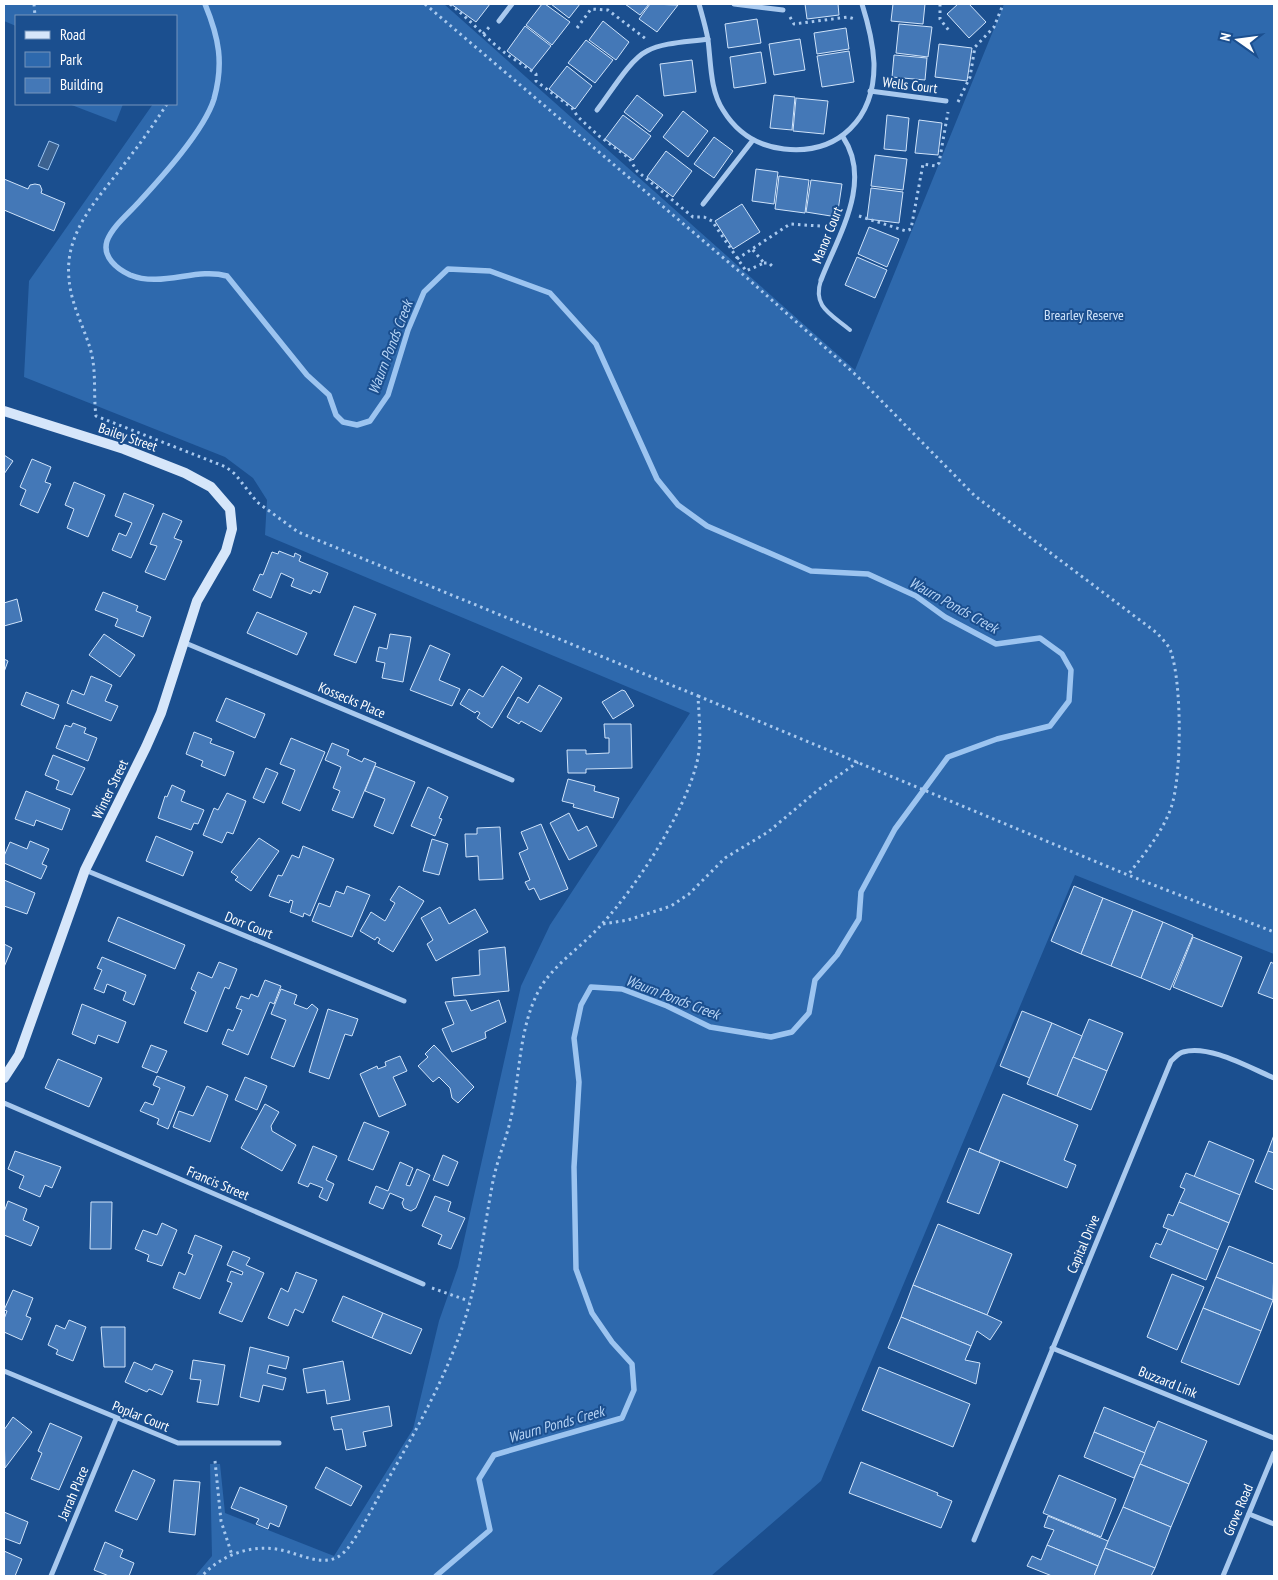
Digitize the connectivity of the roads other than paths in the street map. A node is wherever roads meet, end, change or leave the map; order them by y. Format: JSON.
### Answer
{"nodes":[{"id":1,"x":512,"y":4,"type":"edge"},
{"id":2,"x":699,"y":4,"type":"edge"},
{"id":3,"x":734,"y":4,"type":"edge"},
{"id":4,"x":862,"y":4,"type":"edge"},
{"id":5,"x":786,"y":10,"type":"road end"},
{"id":6,"x":499,"y":21,"type":"dead end"},
{"id":7,"x":708,"y":39,"type":"junction"},
{"id":8,"x":870,"y":91,"type":"junction"},
{"id":9,"x":946,"y":101,"type":"road end"},
{"id":10,"x":597,"y":110,"type":"dead end"},
{"id":11,"x":843,"y":137,"type":"junction"},
{"id":12,"x":752,"y":140,"type":"junction"},
{"id":13,"x":703,"y":204,"type":"dead end"},
{"id":14,"x":821,"y":280,"type":"joint"},
{"id":15,"x":850,"y":330,"type":"dead end"},
{"id":16,"x":4,"y":411,"type":"edge"},
{"id":17,"x":230,"y":509,"type":"joint"},
{"id":18,"x":183,"y":642,"type":"junction"},
{"id":19,"x":512,"y":780,"type":"dead end"},
{"id":20,"x":85,"y":870,"type":"junction"},
{"id":21,"x":404,"y":1001,"type":"dead end"},
{"id":22,"x":4,"y":1078,"type":"edge"},
{"id":23,"x":1274,"y":1078,"type":"edge"},
{"id":24,"x":4,"y":1103,"type":"edge"},
{"id":25,"x":423,"y":1284,"type":"road end"},
{"id":26,"x":1052,"y":1348,"type":"junction"},
{"id":27,"x":4,"y":1371,"type":"edge"},
{"id":28,"x":116,"y":1419,"type":"junction"},
{"id":29,"x":1274,"y":1438,"type":"edge"},
{"id":30,"x":279,"y":1443,"type":"dead end"},
{"id":31,"x":1274,"y":1453,"type":"edge"},
{"id":32,"x":1249,"y":1514,"type":"junction"},
{"id":33,"x":1274,"y":1524,"type":"edge"},
{"id":34,"x":974,"y":1540,"type":"dead end"},
{"id":35,"x":50,"y":1576,"type":"edge"},
{"id":36,"x":1223,"y":1576,"type":"edge"}],
"edges":[{"from":1,"to":6,"type":"street"},
{"from":2,"to":7,"type":"street"},
{"from":3,"to":5,"type":"street"},
{"from":4,"to":8,"type":"street"},
{"from":7,"to":10,"type":"street"},
{"from":7,"to":12,"type":"street"},
{"from":8,"to":9,"type":"street","name":"Wells Court"},
{"from":8,"to":11,"type":"street"},
{"from":11,"to":12,"type":"street"},
{"from":11,"to":14,"type":"street","name":"Manor Court"},
{"from":12,"to":13,"type":"street"},
{"from":14,"to":15,"type":"lane","name":"Manor Court"},
{"from":16,"to":17,"type":"street","name":"Bailey Street"},
{"from":17,"to":18,"type":"street","name":"Winter Street"},
{"from":18,"to":19,"type":"street","name":"Kossecks Place"},
{"from":18,"to":20,"type":"street","name":"Winter Street"},
{"from":20,"to":21,"type":"street","name":"Dorr Court"},
{"from":20,"to":22,"type":"street","name":"Winter Street"},
{"from":23,"to":26,"type":"street","name":"Capital Drive"},
{"from":24,"to":25,"type":"street","name":"Francis Street"},
{"from":26,"to":29,"type":"street","name":"Buzzard Link"},
{"from":26,"to":34,"type":"street","name":"Capital Drive"},
{"from":27,"to":28,"type":"street","name":"Poplar Court"},
{"from":28,"to":30,"type":"street","name":"Poplar Court"},
{"from":28,"to":35,"type":"street","name":"Jarrah Place"},
{"from":31,"to":32,"type":"street","name":"Grove Road"},
{"from":32,"to":33,"type":"street"},
{"from":32,"to":36,"type":"street","name":"Grove Road"}]}
